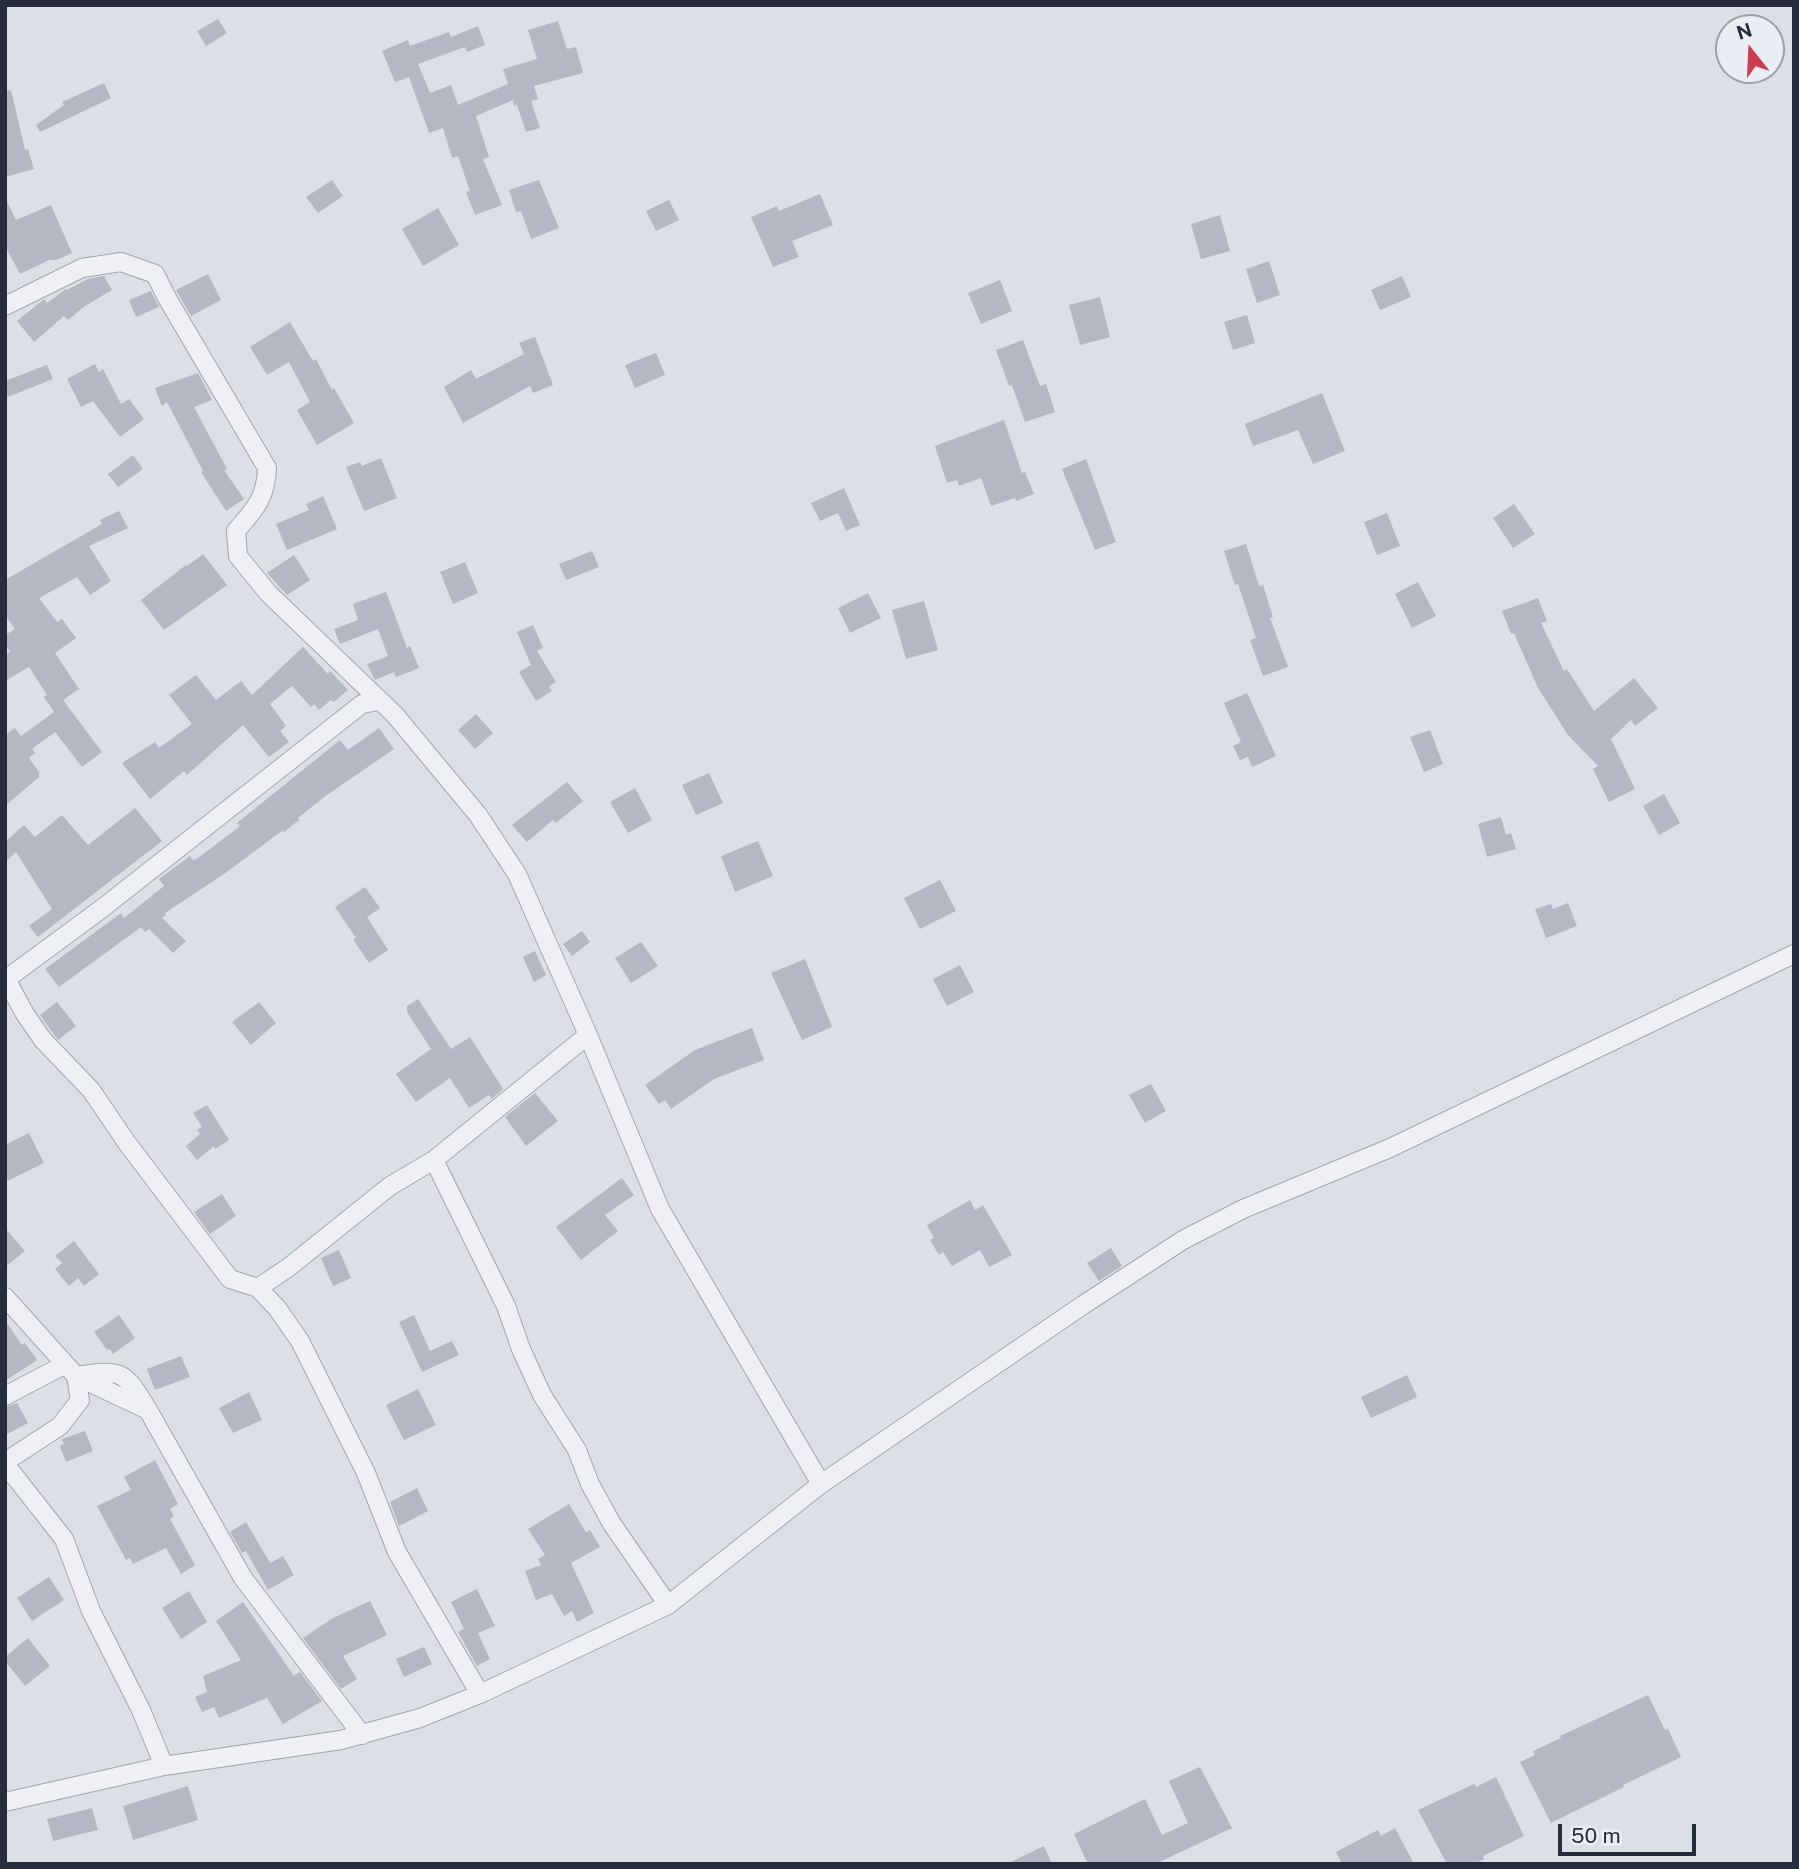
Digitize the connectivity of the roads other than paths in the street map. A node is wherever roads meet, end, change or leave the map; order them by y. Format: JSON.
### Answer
{"nodes":[{"id":1,"x":5,"y":306,"type":"edge"},
{"id":2,"x":379,"y":701,"type":"junction"},
{"id":3,"x":1794,"y":954,"type":"edge"},
{"id":4,"x":6,"y":979,"type":"edge"},
{"id":5,"x":588,"y":1035,"type":"junction"},
{"id":6,"x":434,"y":1160,"type":"junction"},
{"id":7,"x":258,"y":1288,"type":"junction"},
{"id":8,"x":5,"y":1297,"type":"edge"},
{"id":9,"x":70,"y":1371,"type":"junction"},
{"id":10,"x":5,"y":1396,"type":"edge"},
{"id":11,"x":5,"y":1463,"type":"edge"},
{"id":12,"x":821,"y":1484,"type":"junction"},
{"id":13,"x":667,"y":1605,"type":"junction"},
{"id":14,"x":480,"y":1694,"type":"junction"},
{"id":15,"x":362,"y":1734,"type":"junction"},
{"id":16,"x":164,"y":1766,"type":"junction"},
{"id":17,"x":5,"y":1802,"type":"edge"}],
"edges":[{"from":1,"to":2,"type":"street"},
{"from":2,"to":4,"type":"street"},
{"from":2,"to":5,"type":"street"},
{"from":3,"to":12,"type":"street"},
{"from":4,"to":7,"type":"street"},
{"from":5,"to":6,"type":"street"},
{"from":5,"to":12,"type":"street"},
{"from":6,"to":7,"type":"street"},
{"from":6,"to":13,"type":"street"},
{"from":7,"to":14,"type":"street"},
{"from":8,"to":9,"type":"street"},
{"from":9,"to":10,"type":"street"},
{"from":9,"to":11,"type":"street"},
{"from":9,"to":15,"type":"street"},
{"from":11,"to":16,"type":"street"},
{"from":12,"to":13,"type":"street"},
{"from":13,"to":14,"type":"street"},
{"from":14,"to":15,"type":"street"},
{"from":15,"to":16,"type":"street"},
{"from":16,"to":17,"type":"street"}]}
